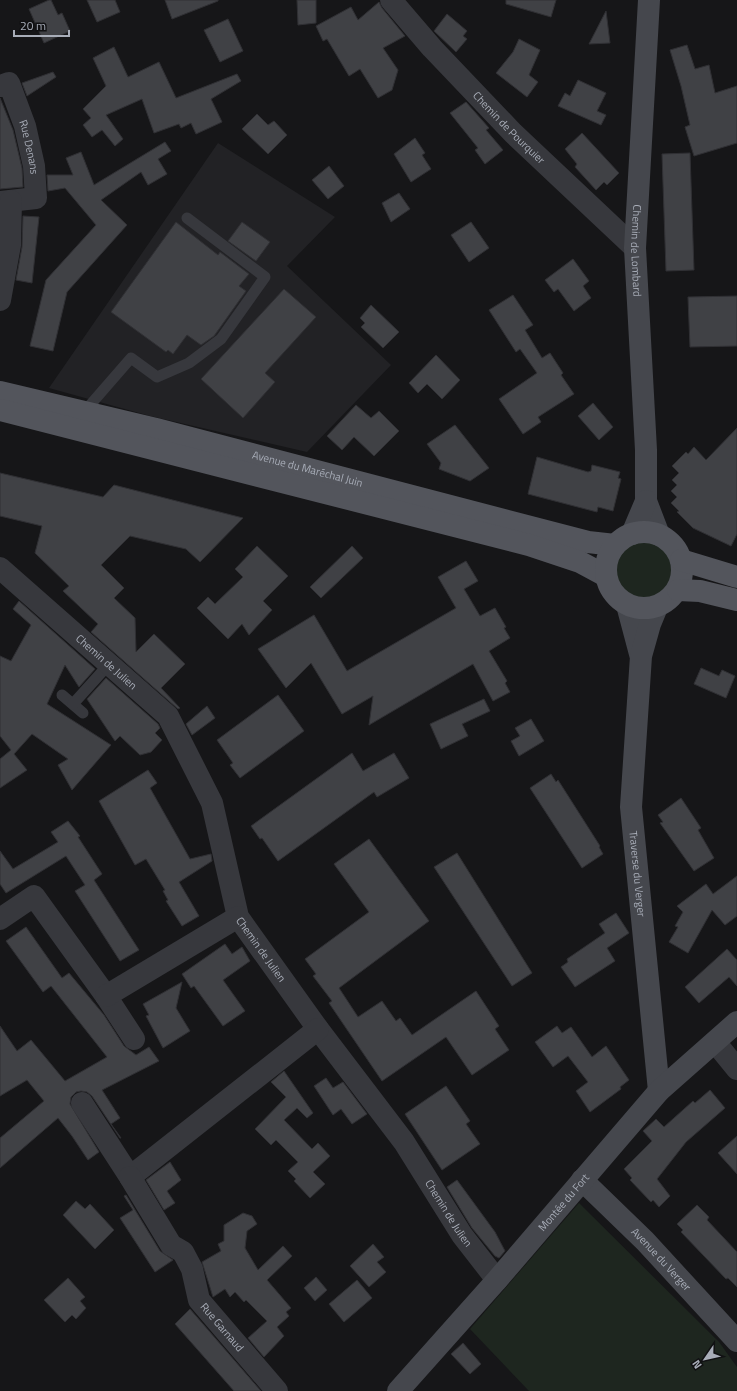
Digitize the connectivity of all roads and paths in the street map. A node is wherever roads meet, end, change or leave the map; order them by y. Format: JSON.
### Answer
{"nodes":[{"id":1,"x":391,"y":0,"type":"edge"},
{"id":2,"x":649,"y":0,"type":"edge"},
{"id":3,"x":0,"y":86,"type":"edge"},
{"id":4,"x":5,"y":201,"type":"edge"},
{"id":5,"x":187,"y":218,"type":"dead end"},
{"id":6,"x":635,"y":248,"type":"junction"},
{"id":7,"x":0,"y":300,"type":"edge"},
{"id":8,"x":0,"y":392,"type":"edge"},
{"id":9,"x":0,"y":410,"type":"edge"},
{"id":10,"x":84,"y":412,"type":"junction"},
{"id":11,"x":646,"y":500,"type":"junction"},
{"id":12,"x":659,"y":535,"type":"junction"},
{"id":13,"x":624,"y":540,"type":"junction"},
{"id":14,"x":681,"y":560,"type":"junction"},
{"id":15,"x":5,"y":572,"type":"edge"},
{"id":16,"x":606,"y":576,"type":"junction"},
{"id":17,"x":737,"y":577,"type":"edge"},
{"id":18,"x":678,"y":590,"type":"junction"},
{"id":19,"x":737,"y":600,"type":"edge"},
{"id":20,"x":627,"y":605,"type":"junction"},
{"id":21,"x":657,"y":607,"type":"junction"},
{"id":22,"x":641,"y":656,"type":"junction"},
{"id":23,"x":110,"y":663,"type":"junction"},
{"id":24,"x":62,"y":695,"type":"dead end"},
{"id":25,"x":73,"y":704,"type":"junction"},
{"id":26,"x":83,"y":713,"type":"dead end"},
{"id":27,"x":238,"y":917,"type":"junction"},
{"id":28,"x":0,"y":919,"type":"edge"},
{"id":29,"x":106,"y":996,"type":"junction"},
{"id":30,"x":737,"y":1022,"type":"edge"},
{"id":31,"x":318,"y":1029,"type":"junction"},
{"id":32,"x":134,"y":1040,"type":"dead end"},
{"id":33,"x":715,"y":1042,"type":"junction"},
{"id":34,"x":737,"y":1069,"type":"edge"},
{"id":35,"x":659,"y":1091,"type":"junction"},
{"id":36,"x":82,"y":1103,"type":"dead end"},
{"id":37,"x":130,"y":1177,"type":"junction"},
{"id":38,"x":582,"y":1180,"type":"junction"},
{"id":39,"x":497,"y":1280,"type":"junction"},
{"id":40,"x":737,"y":1341,"type":"edge"},
{"id":41,"x":277,"y":1391,"type":"edge"},
{"id":42,"x":398,"y":1391,"type":"edge"}],
"edges":[{"from":1,"to":6,"type":"street","name":"Chemin de Pourquier"},
{"from":2,"to":6,"type":"street","name":"Chemin de Lombard"},
{"from":3,"to":4,"type":"street","name":"Rue Denans"},
{"from":4,"to":7,"type":"street","name":"Rue Denans"},
{"from":5,"to":10,"type":"lane"},
{"from":6,"to":11,"type":"street","name":"Chemin de Lombard"},
{"from":8,"to":10,"type":"main road","name":"Avenue du Maréchal Juin"},
{"from":9,"to":16,"type":"main road","name":"Avenue du Maréchal Juin"},
{"from":10,"to":13,"type":"main road","name":"Avenue du Maréchal Juin"},
{"from":11,"to":12,"type":"street","name":"Chemin de Lombard"},
{"from":11,"to":13,"type":"street","name":"Chemin de Lombard"},
{"from":12,"to":13,"type":"main road"},
{"from":12,"to":14,"type":"main road"},
{"from":13,"to":16,"type":"main road"},
{"from":14,"to":17,"type":"main road"},
{"from":14,"to":18,"type":"main road"},
{"from":15,"to":23,"type":"street","name":"Chemin de Julien"},
{"from":16,"to":20,"type":"main road"},
{"from":18,"to":19,"type":"main road"},
{"from":18,"to":21,"type":"main road"},
{"from":20,"to":21,"type":"main road"},
{"from":20,"to":22,"type":"street","name":"Traverse du Verger"},
{"from":21,"to":22,"type":"street","name":"Traverse du Verger"},
{"from":22,"to":35,"type":"street","name":"Traverse du Verger"},
{"from":23,"to":25,"type":"lane"},
{"from":23,"to":27,"type":"street","name":"Chemin de Julien"},
{"from":24,"to":25,"type":"lane"},
{"from":25,"to":26,"type":"lane"},
{"from":27,"to":29,"type":"street"},
{"from":27,"to":31,"type":"street","name":"Chemin de Julien"},
{"from":28,"to":29,"type":"street"},
{"from":29,"to":32,"type":"street"},
{"from":30,"to":33,"type":"street","name":"Montée du Fort"},
{"from":31,"to":37,"type":"street"},
{"from":31,"to":39,"type":"street","name":"Chemin de Julien"},
{"from":33,"to":34,"type":"street"},
{"from":33,"to":35,"type":"street","name":"Montée du Fort"},
{"from":35,"to":38,"type":"street","name":"Montée du Fort"},
{"from":36,"to":37,"type":"street","name":"Rue Garnaud"},
{"from":37,"to":41,"type":"street","name":"Rue Garnaud"},
{"from":38,"to":39,"type":"street","name":"Montée du Fort"},
{"from":38,"to":40,"type":"street","name":"Avenue du Verger"},
{"from":39,"to":42,"type":"street","name":"Montée du Fort"}]}
